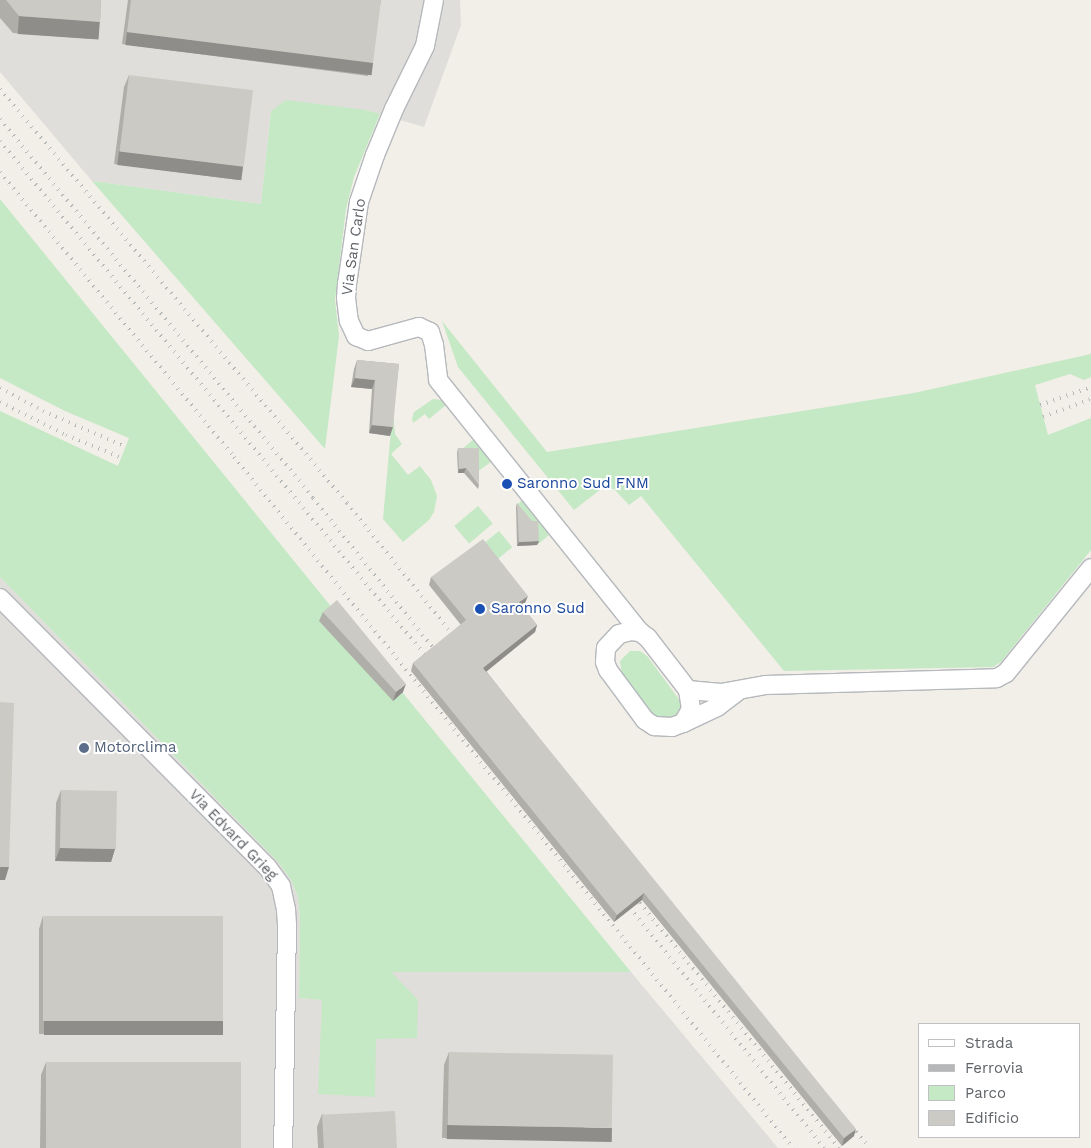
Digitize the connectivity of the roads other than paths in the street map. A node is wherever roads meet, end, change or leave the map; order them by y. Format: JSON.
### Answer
{"nodes":[{"id":1,"x":434,"y":0,"type":"edge"},
{"id":2,"x":1091,"y":568,"type":"edge"},
{"id":3,"x":0,"y":598,"type":"edge"},
{"id":4,"x":616,"y":600,"type":"junction"},
{"id":5,"x":640,"y":632,"type":"junction"},
{"id":6,"x":611,"y":640,"type":"junction"},
{"id":7,"x":688,"y":690,"type":"junction"},
{"id":8,"x":738,"y":690,"type":"junction"},
{"id":9,"x":683,"y":723,"type":"junction"},
{"id":10,"x":283,"y":1148,"type":"edge"}],
"edges":[{"from":1,"to":4,"type":"street","name":"Via San Carlo"},
{"from":2,"to":8,"type":"street"},
{"from":3,"to":10,"type":"street","name":"Via Edvard Grieg"},
{"from":4,"to":5,"type":"street","name":"Via San Carlo"},
{"from":4,"to":6,"type":"street"},
{"from":5,"to":6,"type":"street"},
{"from":5,"to":7,"type":"street","name":"Via San Carlo"},
{"from":6,"to":9,"type":"street"},
{"from":7,"to":8,"type":"street"},
{"from":7,"to":9,"type":"street"},
{"from":8,"to":9,"type":"street"}]}
